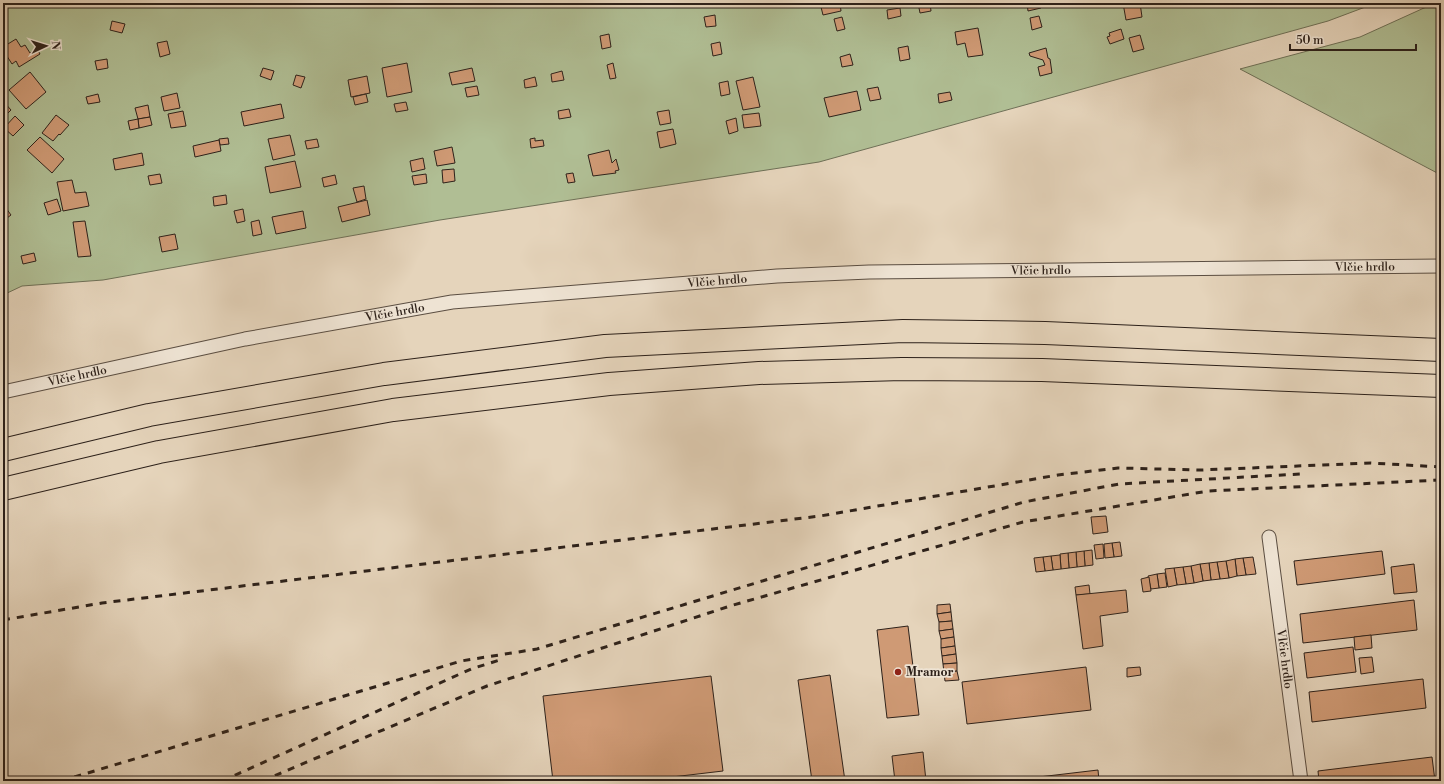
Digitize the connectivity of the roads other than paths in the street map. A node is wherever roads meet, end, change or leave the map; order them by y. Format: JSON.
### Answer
{"nodes":[{"id":1,"x":1441,"y":266,"type":"edge"},
{"id":2,"x":1441,"y":350,"type":"edge"},
{"id":3,"x":1441,"y":386,"type":"edge"},
{"id":4,"x":3,"y":392,"type":"edge"},
{"id":5,"x":3,"y":450,"type":"edge"},
{"id":6,"x":3,"y":489,"type":"edge"},
{"id":7,"x":1269,"y":537,"type":"dead end"},
{"id":8,"x":1302,"y":781,"type":"edge"}],
"edges":[{"from":1,"to":4,"type":"street","name":"Vlčie hrdlo"},
{"from":2,"to":5,"type":"highway"},
{"from":3,"to":6,"type":"highway"},
{"from":7,"to":8,"type":"street","name":"Vlčie hrdlo"}]}
